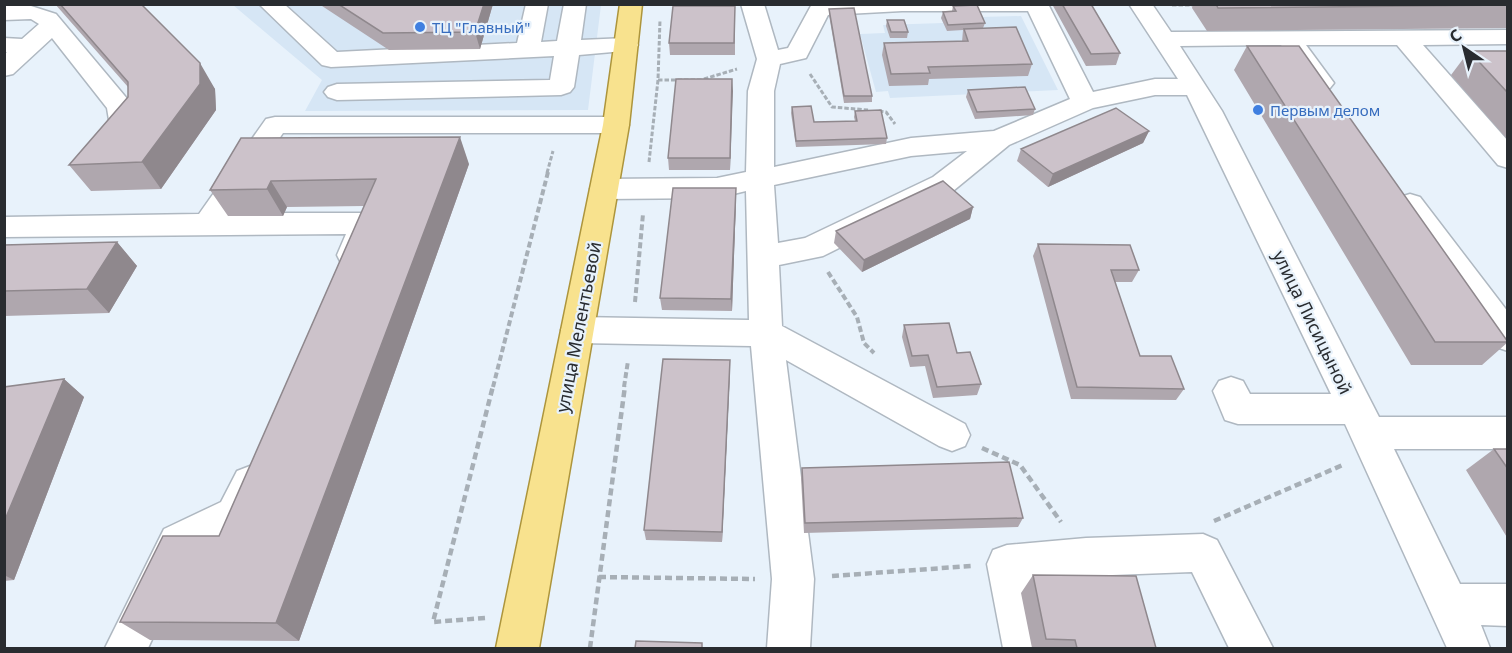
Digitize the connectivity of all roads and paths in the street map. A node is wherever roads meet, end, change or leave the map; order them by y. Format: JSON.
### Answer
{"nodes":[{"id":1,"x":270,"y":4,"type":"edge"},
{"id":2,"x":537,"y":4,"type":"edge"},
{"id":3,"x":575,"y":4,"type":"edge"},
{"id":4,"x":631,"y":4,"type":"edge"},
{"id":5,"x":752,"y":4,"type":"edge"},
{"id":6,"x":1140,"y":4,"type":"edge"},
{"id":7,"x":909,"y":5,"type":"edge"},
{"id":8,"x":1037,"y":5,"type":"edge"},
{"id":9,"x":1169,"y":5,"type":"edge"},
{"id":10,"x":1204,"y":5,"type":"edge"},
{"id":11,"x":4,"y":13,"type":"edge"},
{"id":12,"x":53,"y":24,"type":"junction"},
{"id":13,"x":1508,"y":37,"type":"edge"},
{"id":14,"x":1288,"y":38,"type":"junction"},
{"id":15,"x":1404,"y":38,"type":"junction"},
{"id":16,"x":1164,"y":39,"type":"junction"},
{"id":17,"x":16,"y":45,"type":"edge"},
{"id":18,"x":626,"y":45,"type":"junction"},
{"id":19,"x":569,"y":47,"type":"junction"},
{"id":20,"x":528,"y":49,"type":"junction"},
{"id":21,"x":797,"y":53,"type":"junction"},
{"id":22,"x":769,"y":59,"type":"junction"},
{"id":23,"x":4,"y":69,"type":"edge"},
{"id":24,"x":1070,"y":72,"type":"junction"},
{"id":25,"x":658,"y":80,"type":"dead end"},
{"id":26,"x":1155,"y":87,"type":"junction"},
{"id":27,"x":1196,"y":87,"type":"junction"},
{"id":28,"x":761,"y":91,"type":"junction"},
{"id":29,"x":337,"y":92,"type":"dead end"},
{"id":30,"x":1084,"y":102,"type":"junction"},
{"id":31,"x":1338,"y":106,"type":"edge"},
{"id":32,"x":616,"y":125,"type":"junction"},
{"id":33,"x":999,"y":139,"type":"junction"},
{"id":34,"x":555,"y":146,"type":"dead end"},
{"id":35,"x":911,"y":147,"type":"junction"},
{"id":36,"x":1508,"y":159,"type":"edge"},
{"id":37,"x":96,"y":160,"type":"edge"},
{"id":38,"x":760,"y":179,"type":"junction"},
{"id":39,"x":1394,"y":183,"type":"edge"},
{"id":40,"x":604,"y":189,"type":"junction"},
{"id":41,"x":207,"y":224,"type":"junction"},
{"id":42,"x":4,"y":227,"type":"edge"},
{"id":43,"x":812,"y":248,"type":"junction"},
{"id":44,"x":763,"y":257,"type":"junction"},
{"id":45,"x":342,"y":277,"type":"edge"},
{"id":46,"x":578,"y":330,"type":"junction"},
{"id":47,"x":766,"y":333,"type":"junction"},
{"id":48,"x":1508,"y":338,"type":"edge"},
{"id":49,"x":880,"y":360,"type":"dead end"},
{"id":50,"x":1231,"y":391,"type":"dead end"},
{"id":51,"x":1508,"y":433,"type":"edge"},
{"id":52,"x":1358,"y":434,"type":"junction"},
{"id":53,"x":952,"y":435,"type":"joint"},
{"id":54,"x":260,"y":461,"type":"edge"},
{"id":55,"x":1203,"y":553,"type":"junction"},
{"id":56,"x":1086,"y":557,"type":"junction"},
{"id":57,"x":1007,"y":564,"type":"junction"},
{"id":58,"x":599,"y":577,"type":"dead end"},
{"id":59,"x":793,"y":579,"type":"junction"},
{"id":60,"x":1447,"y":604,"type":"junction"},
{"id":61,"x":1508,"y":605,"type":"edge"},
{"id":62,"x":489,"y":618,"type":"dead end"},
{"id":63,"x":126,"y":648,"type":"edge"},
{"id":64,"x":517,"y":648,"type":"edge"},
{"id":65,"x":788,"y":648,"type":"edge"},
{"id":66,"x":1024,"y":648,"type":"edge"},
{"id":67,"x":1252,"y":648,"type":"edge"},
{"id":68,"x":1469,"y":648,"type":"edge"}],
"edges":[{"from":1,"to":20,"type":"street"},
{"from":2,"to":20,"type":"street"},
{"from":3,"to":19,"type":"street"},
{"from":4,"to":18,"type":"main road","name":"улица Мелентьевой"},
{"from":5,"to":22,"type":"street"},
{"from":6,"to":16,"type":"street","name":"улица Лисицыной"},
{"from":7,"to":8,"type":"street"},
{"from":7,"to":21,"type":"street"},
{"from":8,"to":24,"type":"street"},
{"from":9,"to":10,"type":"path"},
{"from":11,"to":12,"type":"street"},
{"from":12,"to":17,"type":"street"},
{"from":12,"to":37,"type":"street"},
{"from":13,"to":15,"type":"street"},
{"from":14,"to":15,"type":"street"},
{"from":14,"to":16,"type":"street"},
{"from":14,"to":31,"type":"street"},
{"from":15,"to":36,"type":"street"},
{"from":16,"to":27,"type":"street","name":"улица Лисицыной"},
{"from":17,"to":23,"type":"street"},
{"from":18,"to":19,"type":"street"},
{"from":18,"to":32,"type":"main road","name":"улица Мелентьевой"},
{"from":19,"to":20,"type":"street"},
{"from":19,"to":29,"type":"street"},
{"from":21,"to":22,"type":"street"},
{"from":21,"to":35,"type":"path"},
{"from":22,"to":28,"type":"street"},
{"from":24,"to":26,"type":"street"},
{"from":24,"to":30,"type":"street"},
{"from":25,"to":28,"type":"path"},
{"from":26,"to":27,"type":"street"},
{"from":26,"to":30,"type":"street"},
{"from":27,"to":52,"type":"street","name":"улица Лисицыной"},
{"from":28,"to":38,"type":"street"},
{"from":30,"to":33,"type":"street"},
{"from":32,"to":40,"type":"main road","name":"улица Мелентьевой"},
{"from":32,"to":41,"type":"street"},
{"from":33,"to":35,"type":"street"},
{"from":33,"to":43,"type":"street"},
{"from":34,"to":62,"type":"path"},
{"from":35,"to":38,"type":"street"},
{"from":38,"to":40,"type":"street"},
{"from":38,"to":44,"type":"street"},
{"from":39,"to":48,"type":"street"},
{"from":40,"to":46,"type":"main road","name":"улица Мелентьевой"},
{"from":41,"to":42,"type":"street"},
{"from":41,"to":45,"type":"street"},
{"from":43,"to":44,"type":"street"},
{"from":43,"to":49,"type":"path"},
{"from":44,"to":47,"type":"street"},
{"from":46,"to":47,"type":"street"},
{"from":46,"to":64,"type":"main road","name":"улица Мелентьевой"},
{"from":47,"to":53,"type":"street"},
{"from":47,"to":59,"type":"street"},
{"from":50,"to":52,"type":"street"},
{"from":51,"to":52,"type":"street"},
{"from":52,"to":55,"type":"path"},
{"from":52,"to":60,"type":"street","name":"улица Лисицыной"},
{"from":53,"to":56,"type":"path"},
{"from":54,"to":63,"type":"street"},
{"from":55,"to":56,"type":"street"},
{"from":55,"to":67,"type":"street"},
{"from":56,"to":57,"type":"street"},
{"from":57,"to":59,"type":"path"},
{"from":57,"to":66,"type":"street"},
{"from":58,"to":59,"type":"path"},
{"from":59,"to":65,"type":"street"},
{"from":60,"to":61,"type":"street"},
{"from":60,"to":68,"type":"street","name":"улица Лисицыной"}]}
